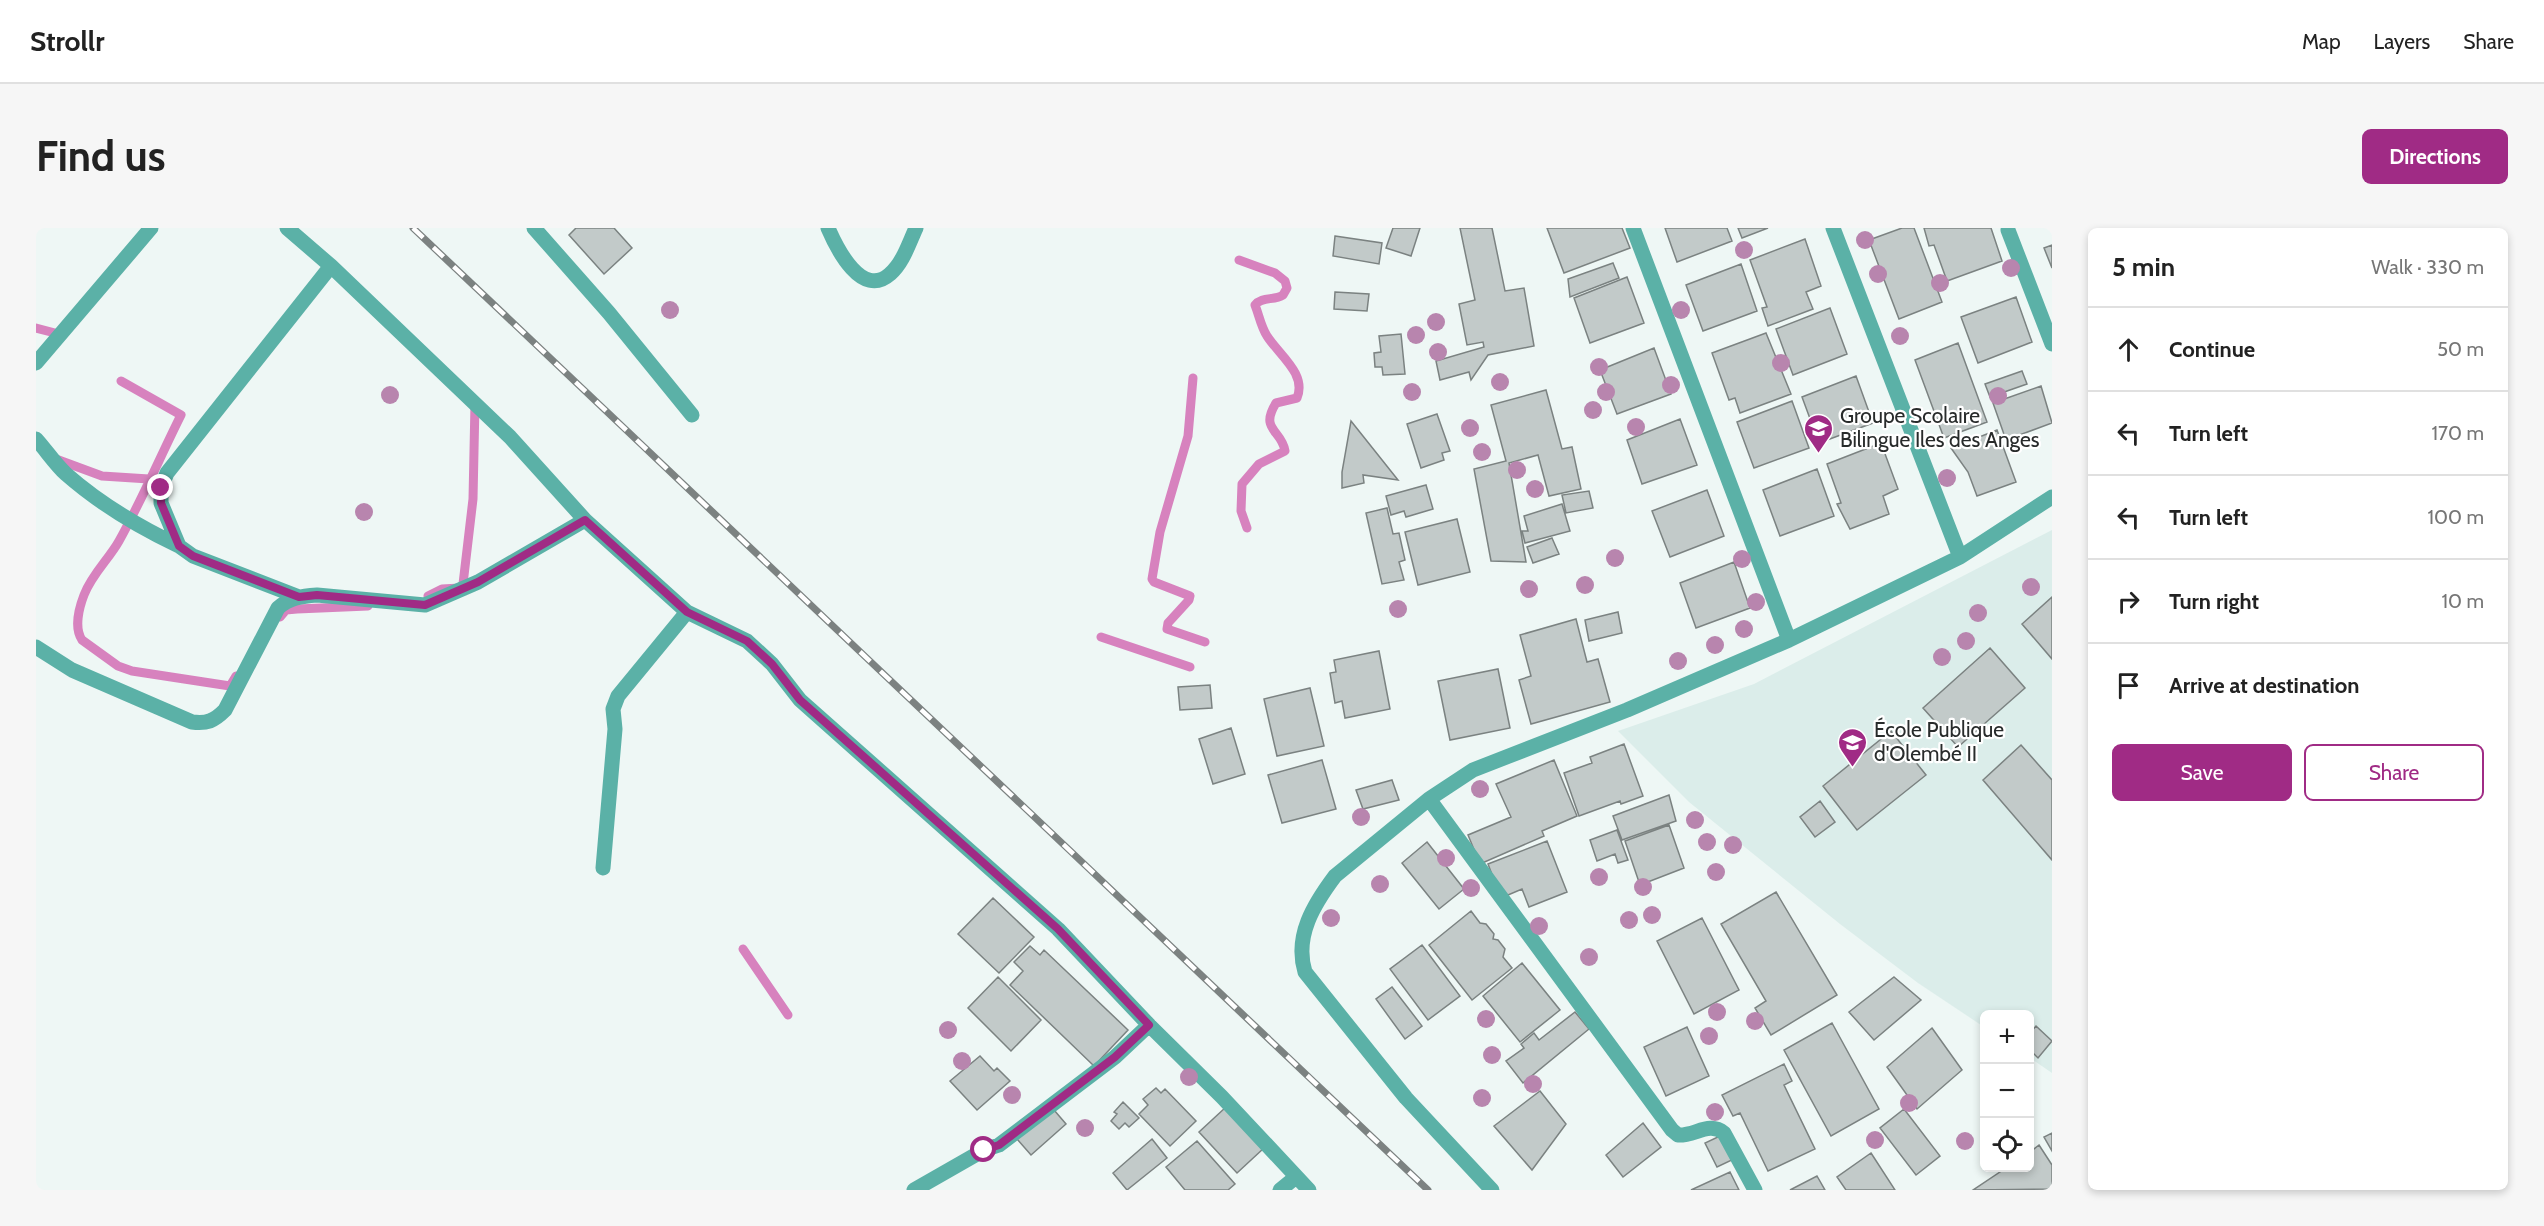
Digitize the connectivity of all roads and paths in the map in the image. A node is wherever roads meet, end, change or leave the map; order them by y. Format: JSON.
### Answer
{"nodes":[{"id":1,"x":151,"y":228,"type":"edge"},
{"id":2,"x":287,"y":228,"type":"edge"},
{"id":3,"x":534,"y":228,"type":"edge"},
{"id":4,"x":828,"y":228,"type":"edge"},
{"id":5,"x":916,"y":228,"type":"edge"},
{"id":6,"x":1633,"y":228,"type":"edge"},
{"id":7,"x":1833,"y":228,"type":"edge"},
{"id":8,"x":2008,"y":230,"type":"dead end"},
{"id":9,"x":331,"y":266,"type":"junction"},
{"id":10,"x":2052,"y":344,"type":"edge"},
{"id":11,"x":36,"y":363,"type":"edge"},
{"id":12,"x":692,"y":415,"type":"dead end"},
{"id":13,"x":36,"y":439,"type":"edge"},
{"id":14,"x":2052,"y":497,"type":"edge"},
{"id":15,"x":585,"y":520,"type":"junction"},
{"id":16,"x":179,"y":546,"type":"junction"},
{"id":17,"x":1960,"y":557,"type":"junction"},
{"id":18,"x":299,"y":597,"type":"junction"},
{"id":19,"x":687,"y":612,"type":"junction"},
{"id":20,"x":1789,"y":640,"type":"junction"},
{"id":21,"x":36,"y":647,"type":"edge"},
{"id":22,"x":1429,"y":799,"type":"junction"},
{"id":23,"x":603,"y":868,"type":"dead end"},
{"id":24,"x":1149,"y":1025,"type":"junction"},
{"id":25,"x":1296,"y":1177,"type":"junction"},
{"id":26,"x":914,"y":1190,"type":"edge"},
{"id":27,"x":1280,"y":1190,"type":"edge"},
{"id":28,"x":1309,"y":1190,"type":"edge"},
{"id":29,"x":1492,"y":1190,"type":"edge"},
{"id":30,"x":1755,"y":1190,"type":"edge"}],
"edges":[{"from":1,"to":11,"type":"street"},
{"from":2,"to":9,"type":"street"},
{"from":3,"to":12,"type":"street"},
{"from":4,"to":5,"type":"street"},
{"from":6,"to":20,"type":"street"},
{"from":7,"to":17,"type":"street"},
{"from":8,"to":10,"type":"street"},
{"from":9,"to":15,"type":"street"},
{"from":9,"to":16,"type":"street"},
{"from":13,"to":16,"type":"street"},
{"from":14,"to":17,"type":"street"},
{"from":15,"to":18,"type":"street"},
{"from":15,"to":19,"type":"street"},
{"from":16,"to":18,"type":"street"},
{"from":17,"to":20,"type":"street"},
{"from":18,"to":21,"type":"street"},
{"from":19,"to":23,"type":"street"},
{"from":19,"to":24,"type":"street"},
{"from":20,"to":22,"type":"street"},
{"from":22,"to":29,"type":"street"},
{"from":22,"to":30,"type":"street"},
{"from":24,"to":25,"type":"street"},
{"from":24,"to":26,"type":"street"},
{"from":25,"to":27,"type":"street"},
{"from":25,"to":28,"type":"street"}]}
